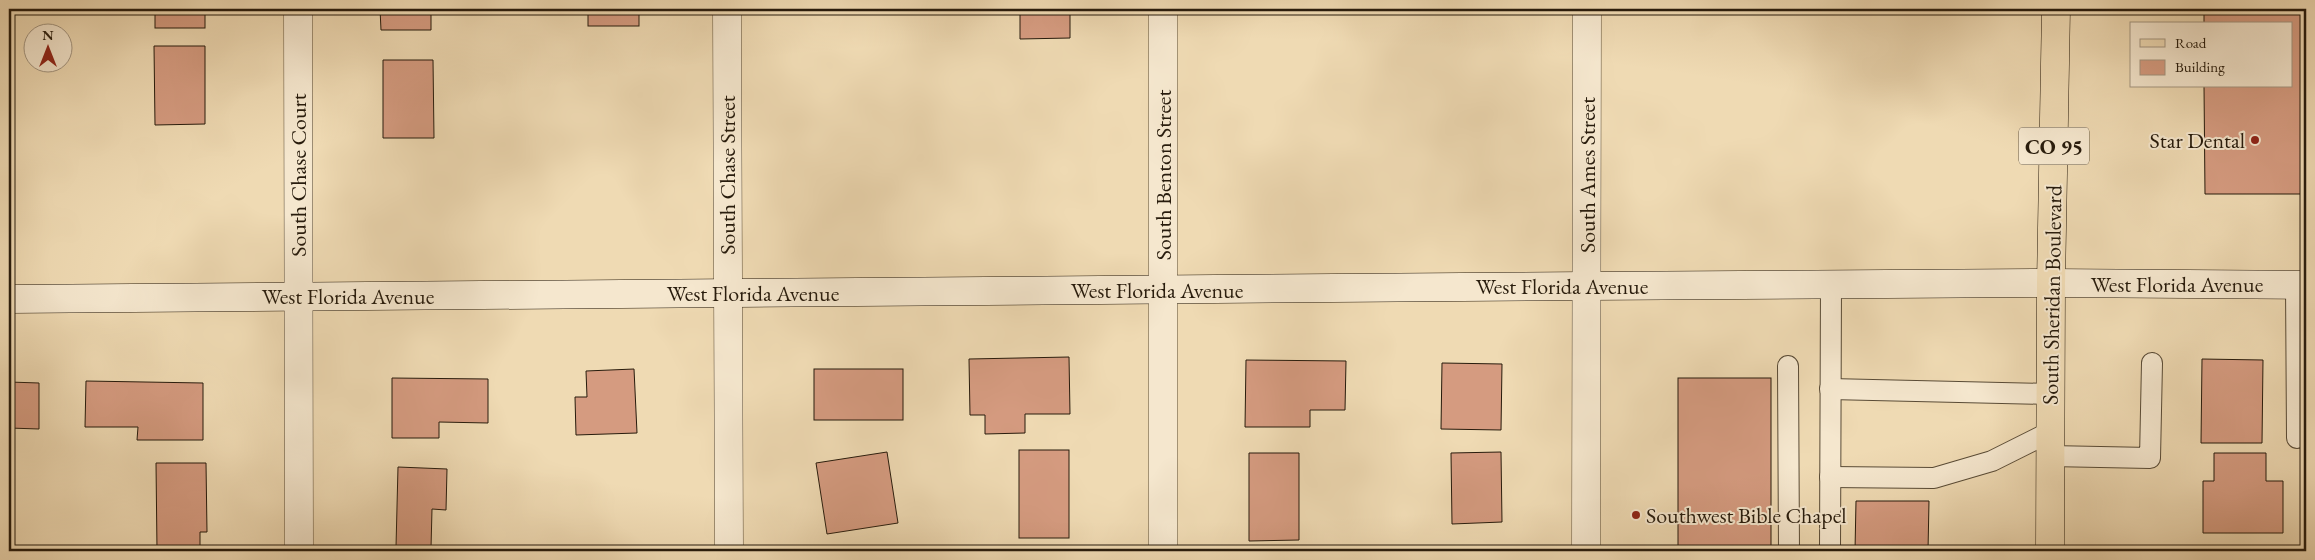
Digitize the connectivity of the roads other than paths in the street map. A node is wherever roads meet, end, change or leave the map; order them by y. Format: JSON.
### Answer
{"nodes":[{"id":1,"x":298,"y":9,"type":"edge"},
{"id":2,"x":727,"y":9,"type":"edge"},
{"id":3,"x":1163,"y":9,"type":"edge"},
{"id":4,"x":1587,"y":9,"type":"edge"},
{"id":5,"x":2056,"y":9,"type":"edge"},
{"id":6,"x":2051,"y":284,"type":"junction"},
{"id":7,"x":1831,"y":285,"type":"junction"},
{"id":8,"x":2301,"y":285,"type":"edge"},
{"id":9,"x":1587,"y":286,"type":"junction"},
{"id":10,"x":1163,"y":290,"type":"junction"},
{"id":11,"x":727,"y":293,"type":"junction"},
{"id":12,"x":297,"y":296,"type":"junction"},
{"id":13,"x":9,"y":299,"type":"edge"},
{"id":14,"x":2152,"y":363,"type":"dead end"},
{"id":15,"x":1788,"y":366,"type":"dead end"},
{"id":16,"x":1830,"y":389,"type":"junction"},
{"id":17,"x":2050,"y":394,"type":"junction"},
{"id":18,"x":2297,"y":438,"type":"dead end"},
{"id":19,"x":2050,"y":444,"type":"junction"},
{"id":20,"x":1830,"y":477,"type":"junction"},
{"id":21,"x":299,"y":551,"type":"edge"},
{"id":22,"x":729,"y":551,"type":"edge"},
{"id":23,"x":1163,"y":551,"type":"edge"},
{"id":24,"x":1586,"y":551,"type":"edge"},
{"id":25,"x":1789,"y":551,"type":"edge"},
{"id":26,"x":1830,"y":551,"type":"edge"},
{"id":27,"x":2050,"y":551,"type":"edge"}],
"edges":[{"from":1,"to":12,"type":"street","name":"South Chase Court"},
{"from":2,"to":11,"type":"street","name":"South Chase Street"},
{"from":3,"to":10,"type":"street","name":"South Benton Street"},
{"from":4,"to":9,"type":"street","name":"South Ames Street"},
{"from":5,"to":6,"type":"main road","name":"South Sheridan Boulevard","number":"CO 95"},
{"from":6,"to":7,"type":"street","name":"West Florida Avenue"},
{"from":6,"to":8,"type":"street","name":"West Florida Avenue"},
{"from":6,"to":17,"type":"main road","name":"South Sheridan Boulevard","number":"CO 95"},
{"from":7,"to":9,"type":"street","name":"West Florida Avenue"},
{"from":7,"to":16,"type":"lane"},
{"from":8,"to":18,"type":"lane"},
{"from":9,"to":10,"type":"street","name":"West Florida Avenue"},
{"from":9,"to":24,"type":"street","name":"South Ames Street"},
{"from":10,"to":11,"type":"street","name":"West Florida Avenue"},
{"from":10,"to":23,"type":"street","name":"South Benton Street"},
{"from":11,"to":12,"type":"street","name":"West Florida Avenue"},
{"from":11,"to":22,"type":"street","name":"South Chase Street"},
{"from":12,"to":13,"type":"street","name":"West Florida Avenue"},
{"from":12,"to":21,"type":"street","name":"South Chase Court"},
{"from":14,"to":19,"type":"lane"},
{"from":15,"to":25,"type":"lane"},
{"from":16,"to":17,"type":"lane"},
{"from":16,"to":20,"type":"lane"},
{"from":17,"to":19,"type":"main road","name":"South Sheridan Boulevard","number":"CO 95"},
{"from":19,"to":20,"type":"lane"},
{"from":19,"to":27,"type":"main road","name":"South Sheridan Boulevard","number":"CO 95"},
{"from":20,"to":26,"type":"lane"}]}
